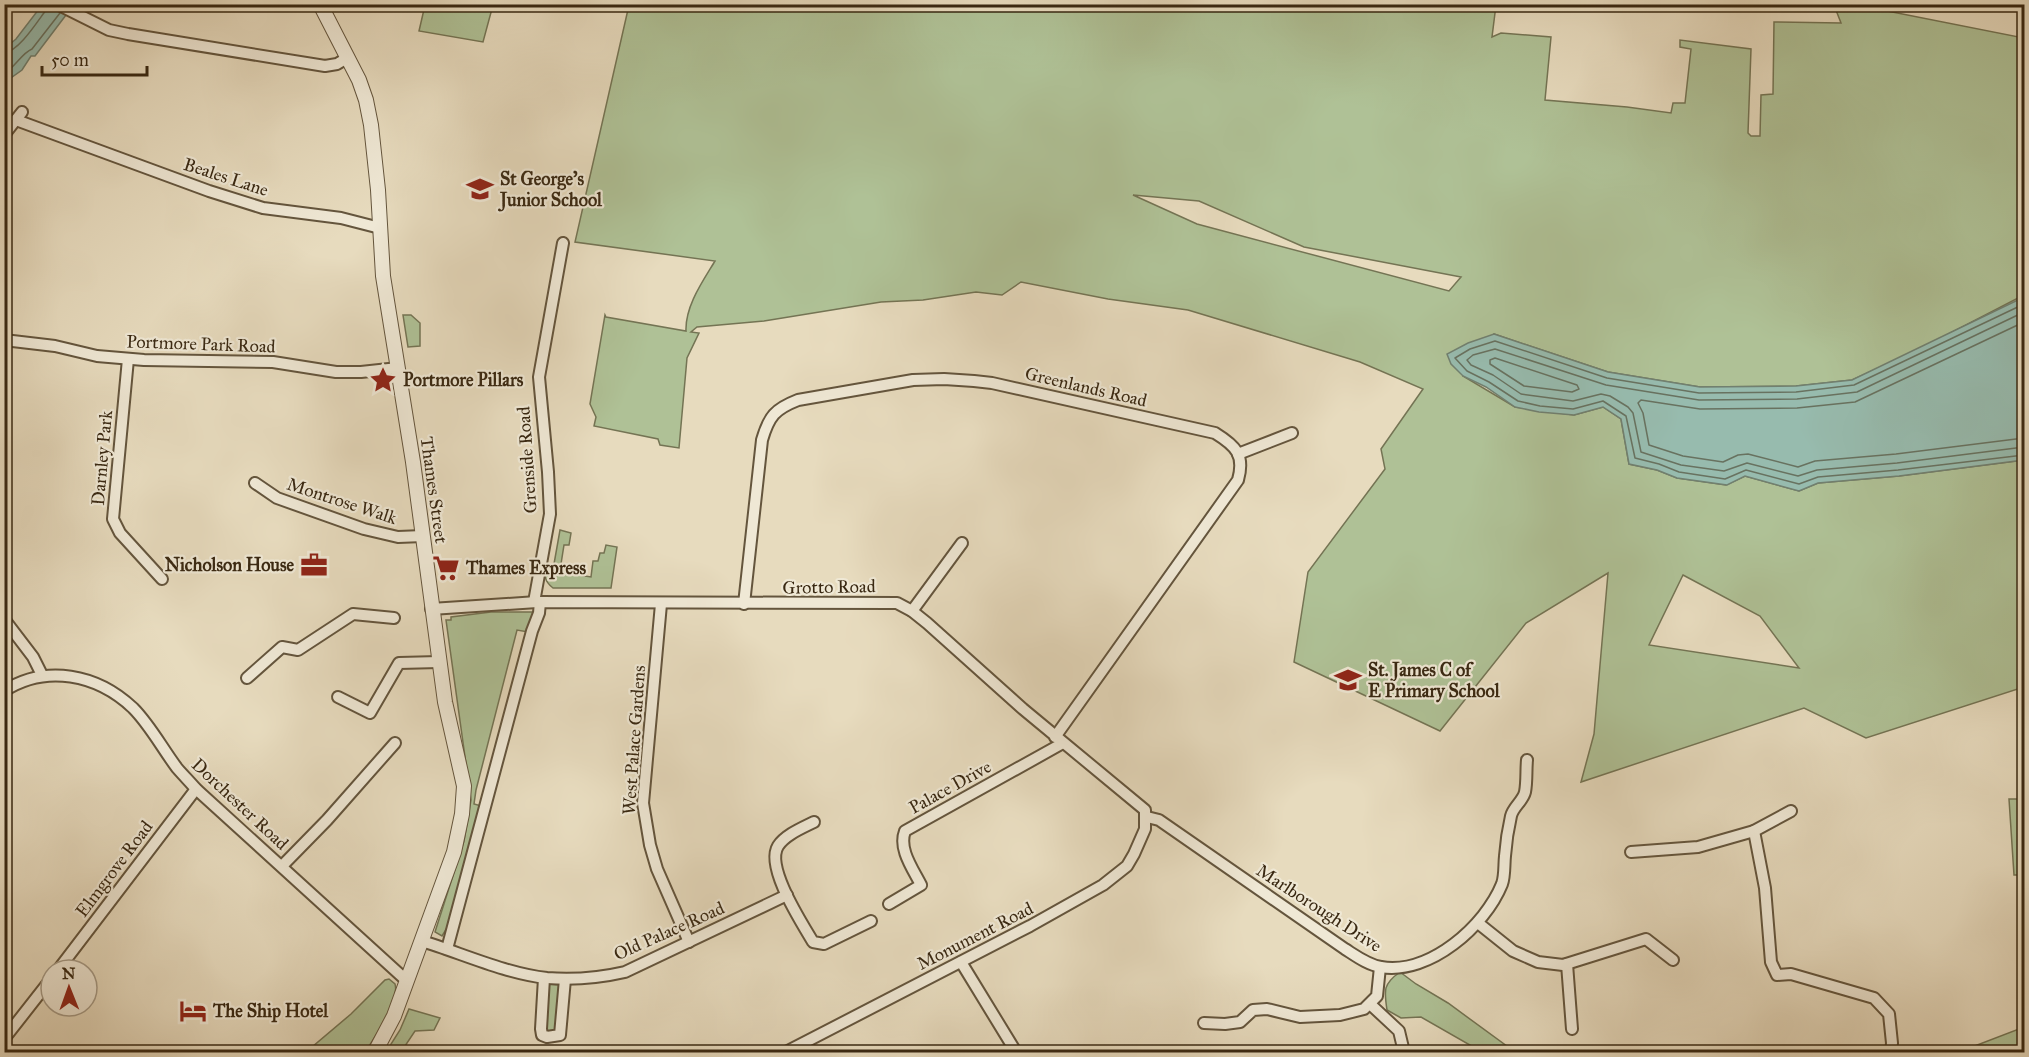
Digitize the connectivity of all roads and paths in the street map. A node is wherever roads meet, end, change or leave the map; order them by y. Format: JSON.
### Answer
{"nodes":[{"id":1,"x":57,"y":4,"type":"edge"},
{"id":2,"x":320,"y":4,"type":"edge"},
{"id":3,"x":347,"y":58,"type":"junction"},
{"id":4,"x":4,"y":135,"type":"edge"},
{"id":5,"x":380,"y":228,"type":"junction"},
{"id":6,"x":563,"y":243,"type":"dead end"},
{"id":7,"x":4,"y":340,"type":"edge"},
{"id":8,"x":128,"y":359,"type":"junction"},
{"id":9,"x":398,"y":368,"type":"junction"},
{"id":10,"x":1292,"y":433,"type":"dead end"},
{"id":11,"x":1238,"y":454,"type":"junction"},
{"id":12,"x":255,"y":483,"type":"dead end"},
{"id":13,"x":423,"y":536,"type":"junction"},
{"id":14,"x":962,"y":543,"type":"dead end"},
{"id":15,"x":162,"y":579,"type":"dead end"},
{"id":16,"x":537,"y":602,"type":"junction"},
{"id":17,"x":661,"y":604,"type":"junction"},
{"id":18,"x":744,"y":604,"type":"junction"},
{"id":19,"x":431,"y":609,"type":"junction"},
{"id":20,"x":912,"y":611,"type":"junction"},
{"id":21,"x":394,"y":618,"type":"dead end"},
{"id":22,"x":4,"y":619,"type":"edge"},
{"id":23,"x":439,"y":662,"type":"junction"},
{"id":24,"x":42,"y":675,"type":"junction"},
{"id":25,"x":247,"y":678,"type":"dead end"},
{"id":26,"x":4,"y":691,"type":"edge"},
{"id":27,"x":338,"y":697,"type":"dead end"},
{"id":28,"x":1059,"y":740,"type":"junction"},
{"id":29,"x":395,"y":743,"type":"dead end"},
{"id":30,"x":1527,"y":760,"type":"dead end"},
{"id":31,"x":196,"y":789,"type":"junction"},
{"id":32,"x":1791,"y":811,"type":"dead end"},
{"id":33,"x":1147,"y":817,"type":"junction"},
{"id":34,"x":813,"y":822,"type":"dead end"},
{"id":35,"x":1754,"y":831,"type":"junction"},
{"id":36,"x":1631,"y":852,"type":"dead end"},
{"id":37,"x":282,"y":866,"type":"junction"},
{"id":38,"x":787,"y":896,"type":"junction"},
{"id":39,"x":889,"y":904,"type":"dead end"},
{"id":40,"x":871,"y":921,"type":"dead end"},
{"id":41,"x":1478,"y":923,"type":"junction"},
{"id":42,"x":422,"y":941,"type":"junction"},
{"id":43,"x":689,"y":942,"type":"junction"},
{"id":44,"x":447,"y":949,"type":"junction"},
{"id":45,"x":67,"y":958,"type":"edge"},
{"id":46,"x":1673,"y":960,"type":"dead end"},
{"id":47,"x":961,"y":962,"type":"junction"},
{"id":48,"x":1567,"y":964,"type":"junction"},
{"id":49,"x":1380,"y":967,"type":"junction"},
{"id":50,"x":544,"y":978,"type":"junction"},
{"id":51,"x":565,"y":979,"type":"junction"},
{"id":52,"x":407,"y":981,"type":"junction"},
{"id":53,"x":39,"y":994,"type":"edge"},
{"id":54,"x":1370,"y":1004,"type":"junction"},
{"id":55,"x":1204,"y":1023,"type":"dead end"},
{"id":56,"x":1572,"y":1029,"type":"dead end"},
{"id":57,"x":4,"y":1039,"type":"edge"},
{"id":58,"x":375,"y":1053,"type":"edge"},
{"id":59,"x":786,"y":1053,"type":"edge"},
{"id":60,"x":1016,"y":1053,"type":"edge"},
{"id":61,"x":1404,"y":1053,"type":"edge"},
{"id":62,"x":1891,"y":1053,"type":"edge"}],
"edges":[{"from":1,"to":3,"type":"street"},
{"from":2,"to":3,"type":"street","name":"Thames Street"},
{"from":3,"to":5,"type":"street","name":"Thames Street"},
{"from":4,"to":5,"type":"street","name":"Beales Lane"},
{"from":5,"to":9,"type":"street","name":"Thames Street"},
{"from":6,"to":16,"type":"street","name":"Grenside Road"},
{"from":7,"to":8,"type":"street","name":"Portmore Park Road"},
{"from":8,"to":9,"type":"street","name":"Portmore Park Road"},
{"from":8,"to":15,"type":"street","name":"Darnley Park"},
{"from":9,"to":13,"type":"street","name":"Thames Street"},
{"from":10,"to":11,"type":"street"},
{"from":11,"to":18,"type":"street","name":"Greenlands Road"},
{"from":11,"to":28,"type":"street"},
{"from":12,"to":13,"type":"street","name":"Montrose Walk"},
{"from":13,"to":19,"type":"street","name":"Thames Street"},
{"from":14,"to":20,"type":"street"},
{"from":16,"to":17,"type":"street","name":"Grotto Road"},
{"from":16,"to":19,"type":"street","name":"Grotto Road"},
{"from":16,"to":44,"type":"street"},
{"from":17,"to":18,"type":"street","name":"Grotto Road"},
{"from":17,"to":43,"type":"street","name":"West Palace Gardens"},
{"from":18,"to":20,"type":"street","name":"Grotto Road"},
{"from":19,"to":23,"type":"street","name":"Thames Street"},
{"from":20,"to":28,"type":"street","name":"Grotto Road"},
{"from":21,"to":25,"type":"street"},
{"from":22,"to":24,"type":"street"},
{"from":23,"to":27,"type":"street"},
{"from":23,"to":42,"type":"street","name":"Thames Street"},
{"from":24,"to":26,"type":"street"},
{"from":24,"to":31,"type":"street","name":"Dorchester Road"},
{"from":28,"to":33,"type":"street","name":"Grotto Road"},
{"from":28,"to":39,"type":"street","name":"Palace Drive"},
{"from":29,"to":37,"type":"street"},
{"from":30,"to":41,"type":"street","name":"Marlborough Drive"},
{"from":31,"to":37,"type":"street","name":"Dorchester Road"},
{"from":31,"to":45,"type":"street","name":"Elmgrove Road"},
{"from":32,"to":35,"type":"street"},
{"from":33,"to":47,"type":"street","name":"Monument Road"},
{"from":33,"to":49,"type":"street","name":"Marlborough Drive"},
{"from":34,"to":38,"type":"street"},
{"from":35,"to":36,"type":"street"},
{"from":35,"to":62,"type":"street"},
{"from":37,"to":52,"type":"street","name":"Dorchester Road"},
{"from":38,"to":40,"type":"street"},
{"from":38,"to":43,"type":"street","name":"Old Palace Road"},
{"from":41,"to":48,"type":"street"},
{"from":41,"to":49,"type":"street","name":"Marlborough Drive"},
{"from":42,"to":44,"type":"street","name":"Old Palace Road"},
{"from":42,"to":52,"type":"street","name":"Thames Street"},
{"from":43,"to":51,"type":"street","name":"Old Palace Road"},
{"from":44,"to":50,"type":"street","name":"Old Palace Road"},
{"from":46,"to":48,"type":"street"},
{"from":47,"to":59,"type":"street","name":"Monument Road"},
{"from":47,"to":60,"type":"street"},
{"from":48,"to":56,"type":"street"},
{"from":49,"to":54,"type":"street"},
{"from":50,"to":51,"type":"street","name":"Old Palace Road"},
{"from":50,"to":51,"type":"street"},
{"from":52,"to":58,"type":"street","name":"Thames Street"},
{"from":53,"to":57,"type":"street"},
{"from":54,"to":55,"type":"street"},
{"from":54,"to":61,"type":"street"}]}
